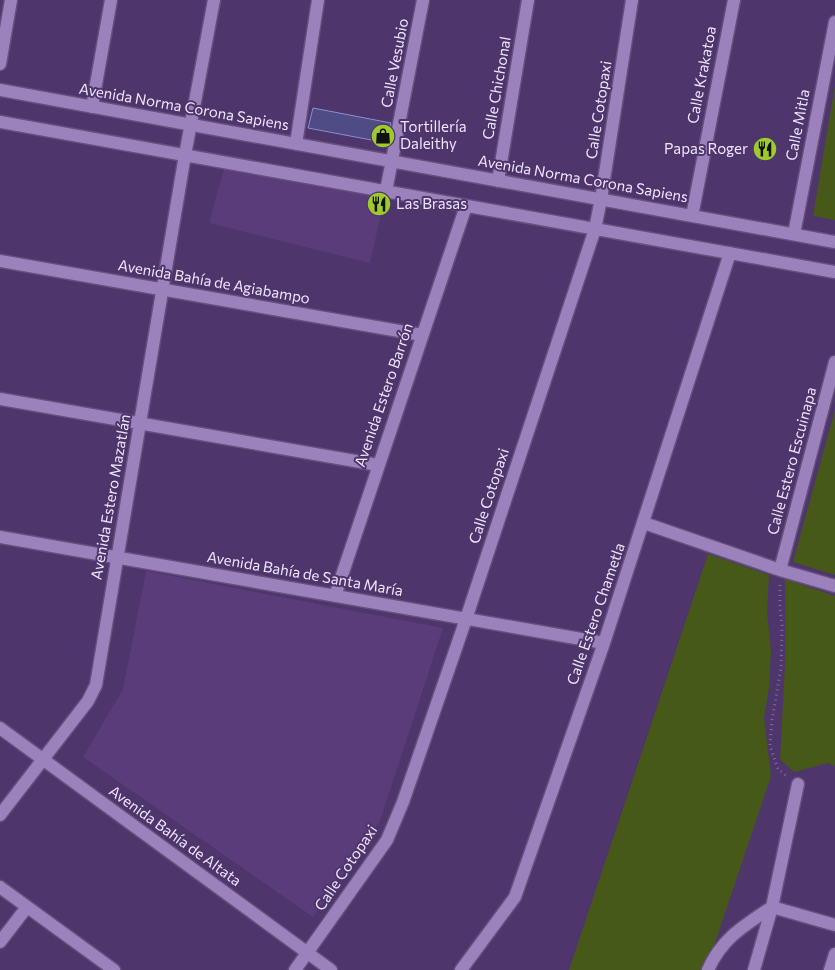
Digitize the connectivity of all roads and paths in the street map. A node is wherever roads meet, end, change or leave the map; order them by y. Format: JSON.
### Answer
{"nodes":[{"id":1,"x":11,"y":0,"type":"edge"},
{"id":2,"x":111,"y":0,"type":"edge"},
{"id":3,"x":214,"y":0,"type":"edge"},
{"id":4,"x":318,"y":0,"type":"edge"},
{"id":5,"x":423,"y":0,"type":"edge"},
{"id":6,"x":528,"y":0,"type":"edge"},
{"id":7,"x":632,"y":0,"type":"edge"},
{"id":8,"x":734,"y":0,"type":"edge"},
{"id":9,"x":835,"y":22,"type":"edge"},
{"id":10,"x":0,"y":64,"type":"edge"},
{"id":11,"x":0,"y":90,"type":"edge"},
{"id":12,"x":92,"y":106,"type":"junction"},
{"id":13,"x":0,"y":122,"type":"edge"},
{"id":14,"x":191,"y":125,"type":"junction"},
{"id":15,"x":296,"y":144,"type":"junction"},
{"id":16,"x":185,"y":155,"type":"junction"},
{"id":17,"x":392,"y":161,"type":"junction"},
{"id":18,"x":498,"y":180,"type":"junction"},
{"id":19,"x":386,"y":191,"type":"junction"},
{"id":20,"x":601,"y":199,"type":"junction"},
{"id":21,"x":466,"y":206,"type":"junction"},
{"id":22,"x":692,"y":216,"type":"junction"},
{"id":23,"x":595,"y":229,"type":"junction"},
{"id":24,"x":794,"y":234,"type":"junction"},
{"id":25,"x":835,"y":242,"type":"edge"},
{"id":26,"x":730,"y":253,"type":"junction"},
{"id":27,"x":0,"y":261,"type":"edge"},
{"id":28,"x":835,"y":272,"type":"edge"},
{"id":29,"x":163,"y":289,"type":"junction"},
{"id":30,"x":422,"y":335,"type":"junction"},
{"id":31,"x":835,"y":362,"type":"edge"},
{"id":32,"x":0,"y":399,"type":"edge"},
{"id":33,"x":140,"y":423,"type":"junction"},
{"id":34,"x":378,"y":465,"type":"junction"},
{"id":35,"x":644,"y":523,"type":"junction"},
{"id":36,"x":0,"y":537,"type":"edge"},
{"id":37,"x":118,"y":558,"type":"junction"},
{"id":38,"x":780,"y":570,"type":"junction"},
{"id":39,"x":835,"y":586,"type":"edge"},
{"id":40,"x":335,"y":596,"type":"junction"},
{"id":41,"x":466,"y":619,"type":"junction"},
{"id":42,"x":604,"y":643,"type":"junction"},
{"id":43,"x":0,"y":728,"type":"edge"},
{"id":44,"x":43,"y":759,"type":"junction"},
{"id":45,"x":798,"y":784,"type":"joint"},
{"id":46,"x":0,"y":814,"type":"edge"},
{"id":47,"x":0,"y":887,"type":"edge"},
{"id":48,"x":27,"y":907,"type":"junction"},
{"id":49,"x":772,"y":907,"type":"junction"},
{"id":50,"x":835,"y":925,"type":"edge"},
{"id":51,"x":0,"y":942,"type":"edge"},
{"id":52,"x":307,"y":952,"type":"junction"},
{"id":53,"x":835,"y":954,"type":"edge"},
{"id":54,"x":114,"y":970,"type":"edge"},
{"id":55,"x":294,"y":970,"type":"edge"},
{"id":56,"x":331,"y":970,"type":"edge"},
{"id":57,"x":461,"y":970,"type":"edge"},
{"id":58,"x":708,"y":970,"type":"edge"},
{"id":59,"x":754,"y":970,"type":"edge"},
{"id":60,"x":830,"y":970,"type":"edge"}],
"edges":[{"from":1,"to":10,"type":"street"},
{"from":2,"to":12,"type":"street"},
{"from":3,"to":14,"type":"street","name":"Avenida Estero Mazatlán"},
{"from":4,"to":15,"type":"street"},
{"from":5,"to":17,"type":"street","name":"Calle Vesubio"},
{"from":6,"to":18,"type":"street","name":"Calle Chichonal"},
{"from":7,"to":20,"type":"street","name":"Calle Cotopaxi"},
{"from":8,"to":22,"type":"street","name":"Calle Krakatoa"},
{"from":9,"to":24,"type":"street","name":"Calle Mitla"},
{"from":11,"to":12,"type":"street","name":"Avenida Norma Corona Sapiens"},
{"from":12,"to":14,"type":"street","name":"Avenida Norma Corona Sapiens"},
{"from":13,"to":16,"type":"street"},
{"from":14,"to":15,"type":"street","name":"Avenida Norma Corona Sapiens"},
{"from":14,"to":16,"type":"street","name":"Avenida Estero Mazatlán"},
{"from":15,"to":17,"type":"street","name":"Avenida Norma Corona Sapiens"},
{"from":16,"to":19,"type":"street"},
{"from":16,"to":29,"type":"street","name":"Avenida Estero Mazatlán"},
{"from":17,"to":18,"type":"street","name":"Avenida Norma Corona Sapiens"},
{"from":17,"to":19,"type":"street","name":"Calle Vesubio"},
{"from":18,"to":20,"type":"street","name":"Avenida Norma Corona Sapiens"},
{"from":19,"to":21,"type":"street"},
{"from":20,"to":22,"type":"street","name":"Avenida Norma Corona Sapiens"},
{"from":20,"to":23,"type":"street","name":"Calle Cotopaxi"},
{"from":21,"to":23,"type":"street"},
{"from":21,"to":30,"type":"street","name":"Avenida Estero Barrón"},
{"from":22,"to":24,"type":"street","name":"Avenida Norma Corona Sapiens"},
{"from":23,"to":26,"type":"street"},
{"from":23,"to":41,"type":"street","name":"Calle Cotopaxi"},
{"from":24,"to":25,"type":"street","name":"Avenida Norma Corona Sapiens"},
{"from":26,"to":28,"type":"street"},
{"from":26,"to":35,"type":"street","name":"Calle Estero Chametla"},
{"from":27,"to":29,"type":"street","name":"Avenida Bahía de Agiabampo"},
{"from":29,"to":30,"type":"street","name":"Avenida Bahía de Agiabampo"},
{"from":29,"to":33,"type":"street","name":"Avenida Estero Mazatlán"},
{"from":30,"to":34,"type":"street","name":"Avenida Estero Barrón"},
{"from":31,"to":38,"type":"street","name":"Calle Estero Escuinapa"},
{"from":32,"to":33,"type":"street"},
{"from":33,"to":34,"type":"street"},
{"from":33,"to":37,"type":"street","name":"Avenida Estero Mazatlán"},
{"from":34,"to":40,"type":"street","name":"Avenida Estero Barrón"},
{"from":35,"to":38,"type":"street"},
{"from":35,"to":42,"type":"street","name":"Calle Estero Chametla"},
{"from":36,"to":37,"type":"street","name":"Avenida Bahía de Santa María"},
{"from":37,"to":40,"type":"street","name":"Avenida Bahía de Santa María"},
{"from":37,"to":44,"type":"street","name":"Avenida Estero Mazatlán"},
{"from":38,"to":39,"type":"street"},
{"from":38,"to":45,"type":"path"},
{"from":40,"to":41,"type":"street","name":"Avenida Bahía de Santa María"},
{"from":41,"to":42,"type":"street","name":"Avenida Bahía de Santa María"},
{"from":41,"to":52,"type":"street","name":"Calle Cotopaxi"},
{"from":42,"to":57,"type":"street","name":"Calle Estero Chametla"},
{"from":43,"to":44,"type":"street","name":"Avenida Bahía de Altata"},
{"from":44,"to":46,"type":"street","name":"Avenida Estero Mazatlán"},
{"from":44,"to":52,"type":"street","name":"Avenida Bahía de Altata"},
{"from":45,"to":49,"type":"street"},
{"from":47,"to":48,"type":"street"},
{"from":48,"to":51,"type":"street"},
{"from":48,"to":54,"type":"street"},
{"from":49,"to":50,"type":"street"},
{"from":49,"to":58,"type":"street"},
{"from":49,"to":59,"type":"street"},
{"from":52,"to":55,"type":"street","name":"Calle Cotopaxi"},
{"from":52,"to":56,"type":"street","name":"Avenida Bahía de Altata"},
{"from":53,"to":60,"type":"street"}]}
